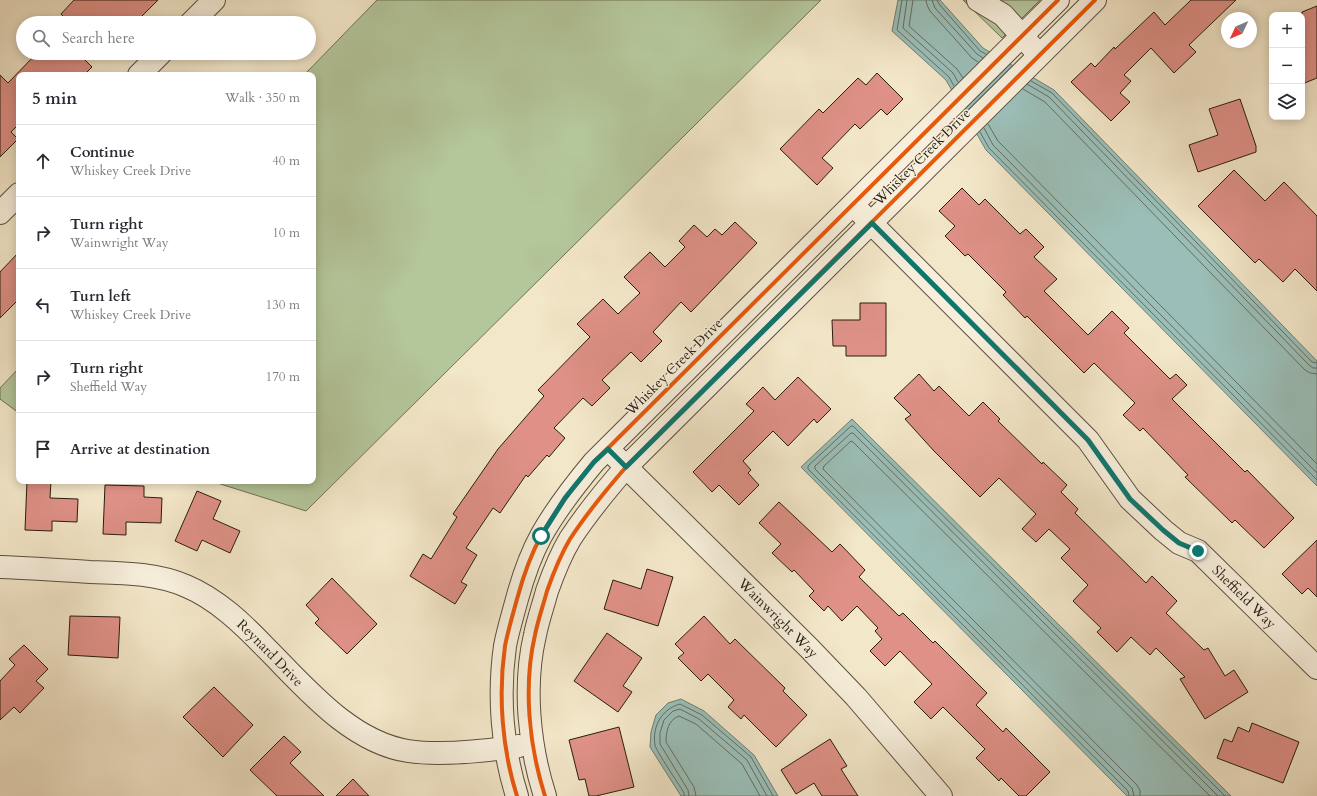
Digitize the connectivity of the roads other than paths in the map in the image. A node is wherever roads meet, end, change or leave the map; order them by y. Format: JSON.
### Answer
{"nodes":[{"id":1,"x":214,"y":0,"type":"edge"},
{"id":2,"x":1058,"y":0,"type":"edge"},
{"id":3,"x":1095,"y":0,"type":"edge"},
{"id":4,"x":985,"y":2,"type":"edge"},
{"id":5,"x":198,"y":16,"type":"edge"},
{"id":6,"x":1016,"y":42,"type":"junction"},
{"id":7,"x":154,"y":60,"type":"edge"},
{"id":8,"x":1035,"y":60,"type":"junction"},
{"id":9,"x":142,"y":72,"type":"edge"},
{"id":10,"x":16,"y":197,"type":"edge"},
{"id":11,"x":853,"y":204,"type":"junction"},
{"id":12,"x":0,"y":213,"type":"edge"},
{"id":13,"x":872,"y":223,"type":"junction"},
{"id":14,"x":608,"y":449,"type":"junction"},
{"id":15,"x":626,"y":467,"type":"junction"},
{"id":16,"x":0,"y":567,"type":"edge"},
{"id":17,"x":1317,"y":668,"type":"edge"},
{"id":18,"x":532,"y":744,"type":"junction"},
{"id":19,"x":506,"y":748,"type":"junction"},
{"id":20,"x":517,"y":796,"type":"edge"},
{"id":21,"x":545,"y":796,"type":"edge"},
{"id":22,"x":940,"y":796,"type":"edge"}],
"edges":[{"from":1,"to":5,"type":"street"},
{"from":2,"to":6,"type":"street","name":"Whiskey Creek Drive"},
{"from":3,"to":8,"type":"street","name":"Whiskey Creek Drive"},
{"from":4,"to":6,"type":"street"},
{"from":6,"to":8,"type":"street"},
{"from":6,"to":11,"type":"street","name":"Whiskey Creek Drive"},
{"from":7,"to":9,"type":"street"},
{"from":8,"to":13,"type":"street","name":"Whiskey Creek Drive"},
{"from":10,"to":12,"type":"street"},
{"from":11,"to":13,"type":"street","name":"Sheffield Way"},
{"from":11,"to":14,"type":"street","name":"Whiskey Creek Drive"},
{"from":13,"to":15,"type":"street","name":"Whiskey Creek Drive"},
{"from":13,"to":17,"type":"street","name":"Sheffield Way"},
{"from":14,"to":15,"type":"street","name":"Wainwright Way"},
{"from":14,"to":19,"type":"street","name":"Whiskey Creek Drive"},
{"from":15,"to":18,"type":"street","name":"Whiskey Creek Drive"},
{"from":15,"to":22,"type":"street","name":"Wainwright Way"},
{"from":16,"to":19,"type":"street","name":"Reynard Drive"},
{"from":18,"to":19,"type":"street","name":"Reynard Drive"},
{"from":18,"to":21,"type":"street","name":"Whiskey Creek Drive"},
{"from":19,"to":20,"type":"street","name":"Whiskey Creek Drive"}]}
